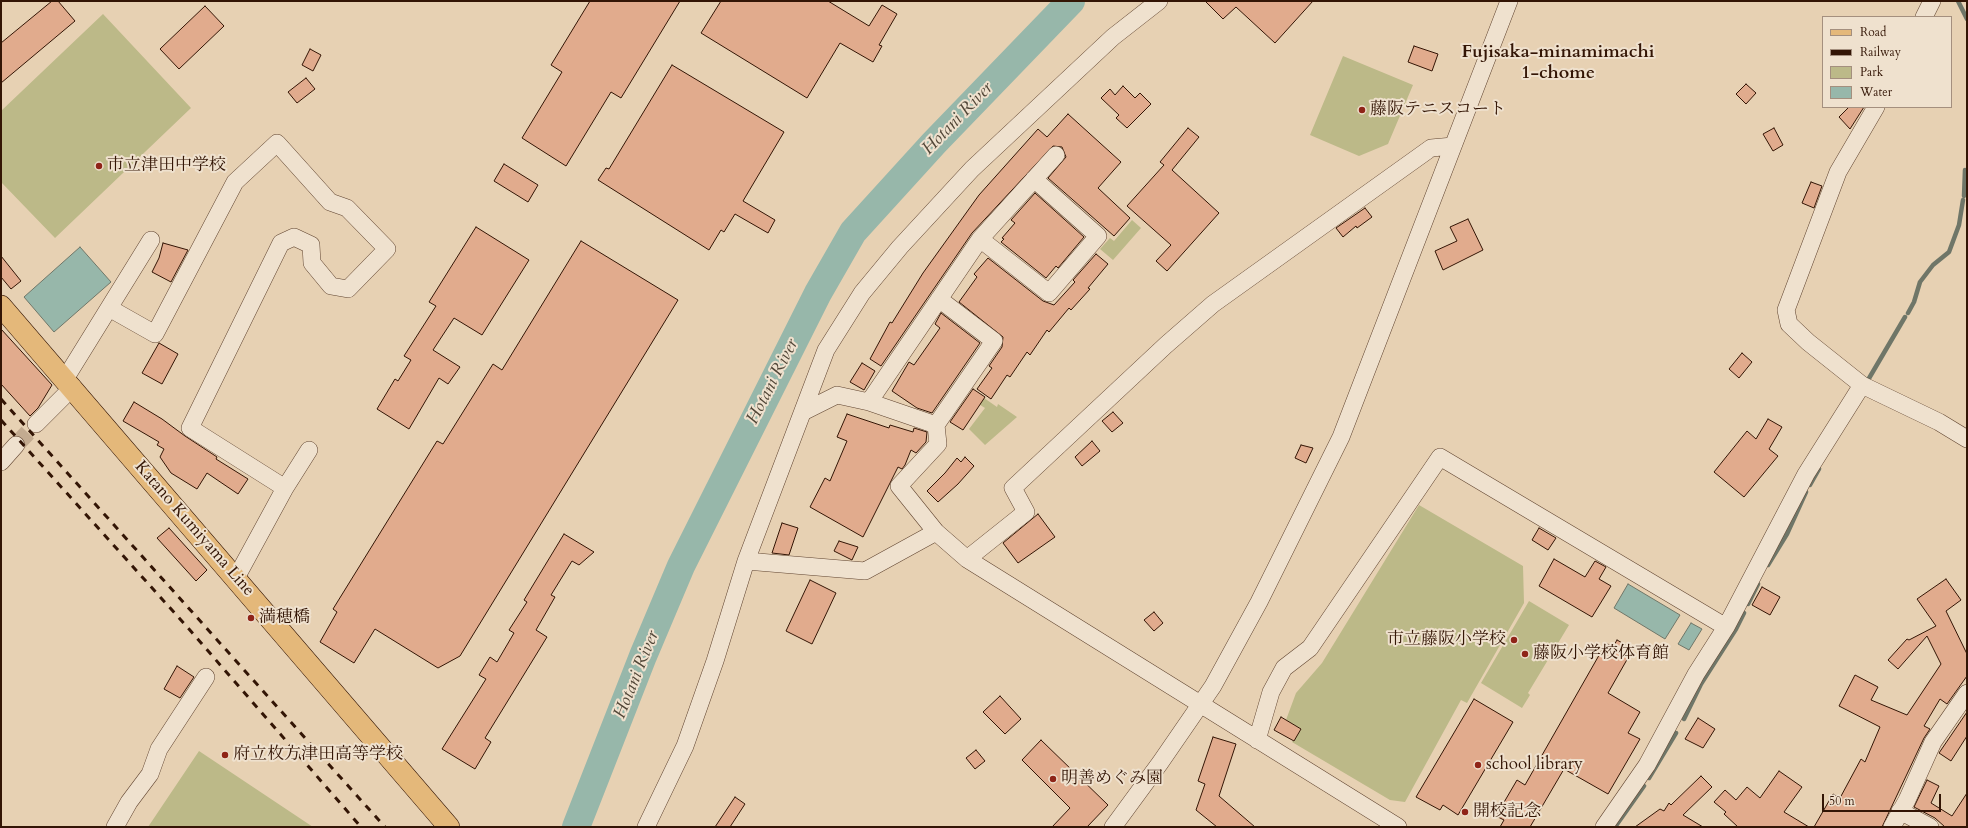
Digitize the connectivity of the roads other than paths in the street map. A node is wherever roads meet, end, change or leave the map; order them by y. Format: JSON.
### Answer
{"nodes":[{"id":1,"x":1159,"y":1,"type":"edge"},
{"id":2,"x":1509,"y":1,"type":"edge"},
{"id":3,"x":1932,"y":1,"type":"edge"},
{"id":4,"x":1924,"y":16,"type":"edge"},
{"id":5,"x":1875,"y":108,"type":"edge"},
{"id":6,"x":1453,"y":146,"type":"junction"},
{"id":7,"x":1056,"y":155,"type":"dead end"},
{"id":8,"x":1034,"y":179,"type":"junction"},
{"id":9,"x":980,"y":239,"type":"junction"},
{"id":10,"x":151,"y":240,"type":"dead end"},
{"id":11,"x":939,"y":299,"type":"junction"},
{"id":12,"x":1,"y":306,"type":"edge"},
{"id":13,"x":109,"y":308,"type":"junction"},
{"id":14,"x":69,"y":383,"type":"junction"},
{"id":15,"x":1862,"y":385,"type":"junction"},
{"id":16,"x":869,"y":402,"type":"junction"},
{"id":17,"x":803,"y":412,"type":"junction"},
{"id":18,"x":36,"y":424,"type":"tunnel mouth"},
{"id":19,"x":936,"y":425,"type":"junction"},
{"id":20,"x":1967,"y":439,"type":"edge"},
{"id":21,"x":16,"y":444,"type":"tunnel mouth"},
{"id":22,"x":309,"y":450,"type":"dead end"},
{"id":23,"x":1,"y":462,"type":"edge"},
{"id":24,"x":285,"y":488,"type":"junction"},
{"id":25,"x":936,"y":532,"type":"junction"},
{"id":26,"x":967,"y":559,"type":"junction"},
{"id":27,"x":746,"y":561,"type":"junction"},
{"id":28,"x":236,"y":578,"type":"junction"},
{"id":29,"x":1726,"y":627,"type":"junction"},
{"id":30,"x":206,"y":677,"type":"dead end"},
{"id":31,"x":1967,"y":693,"type":"edge"},
{"id":32,"x":1201,"y":704,"type":"junction"},
{"id":33,"x":1257,"y":740,"type":"junction"},
{"id":34,"x":1900,"y":811,"type":"junction"},
{"id":35,"x":115,"y":827,"type":"edge"},
{"id":36,"x":449,"y":827,"type":"edge"},
{"id":37,"x":646,"y":827,"type":"edge"},
{"id":38,"x":1113,"y":827,"type":"edge"},
{"id":39,"x":1398,"y":827,"type":"edge"},
{"id":40,"x":1604,"y":827,"type":"edge"},
{"id":41,"x":1892,"y":827,"type":"edge"},
{"id":42,"x":1930,"y":827,"type":"edge"}],
"edges":[{"from":1,"to":17,"type":"street"},
{"from":2,"to":6,"type":"street"},
{"from":3,"to":4,"type":"street"},
{"from":5,"to":15,"type":"street"},
{"from":6,"to":26,"type":"street"},
{"from":6,"to":32,"type":"street"},
{"from":7,"to":8,"type":"street"},
{"from":8,"to":9,"type":"street"},
{"from":8,"to":9,"type":"street"},
{"from":9,"to":11,"type":"street"},
{"from":10,"to":13,"type":"street"},
{"from":11,"to":16,"type":"street"},
{"from":11,"to":19,"type":"street"},
{"from":12,"to":14,"type":"main road","name":"Katano Kumiyama Line"},
{"from":13,"to":14,"type":"street"},
{"from":13,"to":24,"type":"street"},
{"from":14,"to":18,"type":"street"},
{"from":14,"to":28,"type":"main road","name":"Katano Kumiyama Line"},
{"from":15,"to":20,"type":"street"},
{"from":15,"to":29,"type":"street"},
{"from":16,"to":17,"type":"street"},
{"from":16,"to":19,"type":"street"},
{"from":17,"to":27,"type":"street"},
{"from":19,"to":25,"type":"street"},
{"from":21,"to":23,"type":"street"},
{"from":22,"to":24,"type":"street"},
{"from":24,"to":28,"type":"street"},
{"from":25,"to":26,"type":"street"},
{"from":25,"to":27,"type":"street"},
{"from":26,"to":32,"type":"street"},
{"from":27,"to":37,"type":"street"},
{"from":28,"to":36,"type":"main road","name":"Katano Kumiyama Line"},
{"from":29,"to":33,"type":"street"},
{"from":29,"to":40,"type":"street"},
{"from":30,"to":35,"type":"street"},
{"from":31,"to":34,"type":"street"},
{"from":32,"to":33,"type":"street"},
{"from":32,"to":38,"type":"street"},
{"from":33,"to":39,"type":"street"},
{"from":34,"to":41,"type":"street"},
{"from":34,"to":42,"type":"street"}]}
